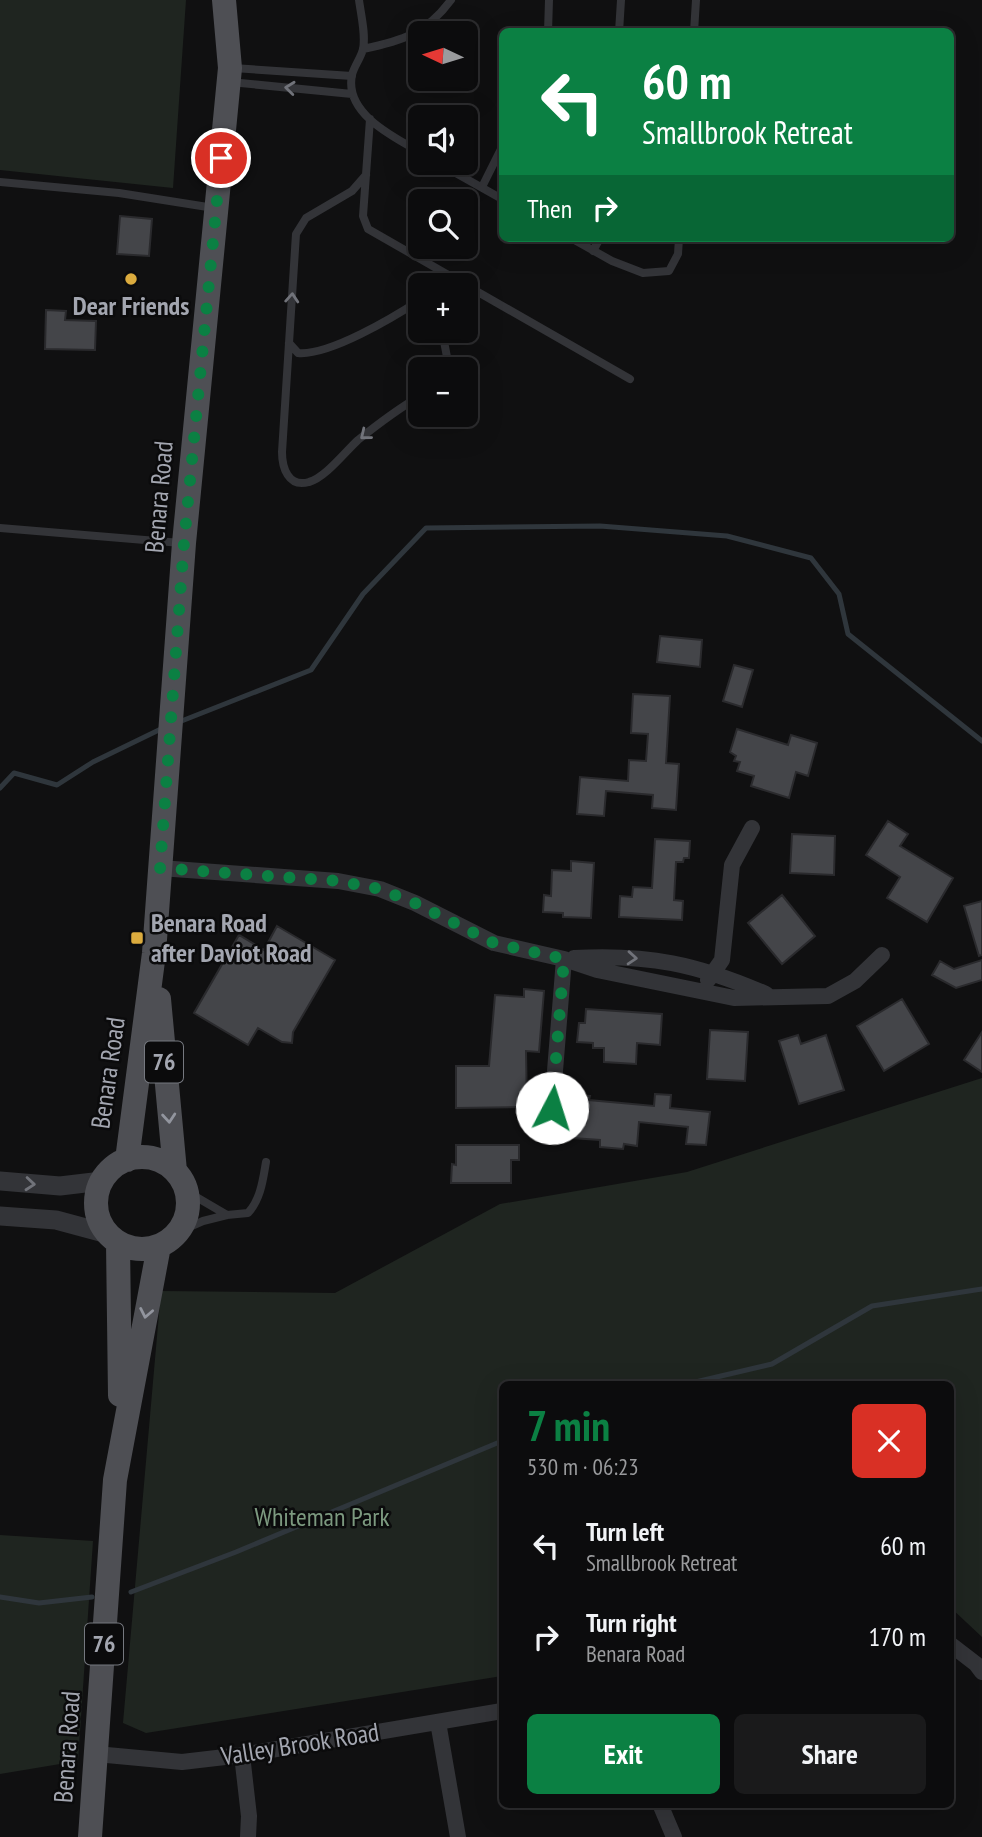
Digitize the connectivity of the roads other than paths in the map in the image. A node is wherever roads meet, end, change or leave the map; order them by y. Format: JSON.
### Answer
{"nodes":[{"id":1,"x":224,"y":0,"type":"edge"},
{"id":2,"x":237,"y":0,"type":"edge"},
{"id":3,"x":359,"y":0,"type":"edge"},
{"id":4,"x":451,"y":0,"type":"edge"},
{"id":5,"x":549,"y":0,"type":"edge"},
{"id":6,"x":621,"y":0,"type":"edge"},
{"id":7,"x":696,"y":0,"type":"edge"},
{"id":8,"x":548,"y":28,"type":"edge"},
{"id":9,"x":619,"y":28,"type":"edge"},
{"id":10,"x":694,"y":28,"type":"edge"},
{"id":11,"x":363,"y":49,"type":"junction"},
{"id":12,"x":229,"y":66,"type":"junction"},
{"id":13,"x":352,"y":76,"type":"junction"},
{"id":14,"x":352,"y":94,"type":"junction"},
{"id":15,"x":370,"y":119,"type":"junction"},
{"id":16,"x":408,"y":145,"type":"edge"},
{"id":17,"x":499,"y":153,"type":"edge"},
{"id":18,"x":366,"y":175,"type":"junction"},
{"id":19,"x":460,"y":175,"type":"edge"},
{"id":20,"x":0,"y":182,"type":"edge"},
{"id":21,"x":482,"y":187,"type":"junction"},
{"id":22,"x":499,"y":197,"type":"edge"},
{"id":23,"x":217,"y":209,"type":"junction"},
{"id":24,"x":578,"y":242,"type":"edge"},
{"id":25,"x":598,"y":242,"type":"edge"},
{"id":26,"x":679,"y":242,"type":"edge"},
{"id":27,"x":593,"y":251,"type":"junction"},
{"id":28,"x":444,"y":273,"type":"edge"},
{"id":29,"x":478,"y":292,"type":"edge"},
{"id":30,"x":408,"y":307,"type":"edge"},
{"id":31,"x":289,"y":343,"type":"junction"},
{"id":32,"x":631,"y":379,"type":"dead end"},
{"id":33,"x":408,"y":404,"type":"edge"},
{"id":34,"x":0,"y":528,"type":"edge"},
{"id":35,"x":184,"y":543,"type":"junction"},
{"id":36,"x":752,"y":828,"type":"dead end"},
{"id":37,"x":160,"y":868,"type":"junction"},
{"id":38,"x":154,"y":953,"type":"junction"},
{"id":39,"x":881,"y":955,"type":"dead end"},
{"id":40,"x":564,"y":959,"type":"junction"},
{"id":41,"x":713,"y":972,"type":"junction"},
{"id":42,"x":700,"y":992,"type":"junction"},
{"id":43,"x":771,"y":996,"type":"junction"},
{"id":44,"x":550,"y":1133,"type":"dead end"},
{"id":45,"x":127,"y":1160,"type":"junction"},
{"id":46,"x":267,"y":1161,"type":"dead end"},
{"id":47,"x":0,"y":1181,"type":"edge"},
{"id":48,"x":102,"y":1181,"type":"junction"},
{"id":49,"x":180,"y":1181,"type":"junction"},
{"id":50,"x":228,"y":1214,"type":"junction"},
{"id":51,"x":0,"y":1216,"type":"edge"},
{"id":52,"x":113,"y":1238,"type":"junction"},
{"id":53,"x":169,"y":1239,"type":"junction"},
{"id":54,"x":120,"y":1451,"type":"junction"},
{"id":55,"x":954,"y":1647,"type":"edge"},
{"id":56,"x":982,"y":1672,"type":"edge"},
{"id":57,"x":499,"y":1712,"type":"edge"},
{"id":58,"x":438,"y":1722,"type":"junction"},
{"id":59,"x":96,"y":1754,"type":"junction"},
{"id":60,"x":242,"y":1755,"type":"junction"},
{"id":61,"x":662,"y":1808,"type":"edge"},
{"id":62,"x":90,"y":1837,"type":"edge"},
{"id":63,"x":248,"y":1837,"type":"edge"},
{"id":64,"x":458,"y":1837,"type":"edge"},
{"id":65,"x":674,"y":1837,"type":"edge"}],
"edges":[{"from":1,"to":12,"type":"main road","name":"Benara Road","number":"76"},
{"from":2,"to":12,"type":"main road","name":"Benara Road","number":"76"},
{"from":3,"to":11,"type":"lane"},
{"from":4,"to":11,"type":"lane"},
{"from":5,"to":8,"type":"lane"},
{"from":6,"to":9,"type":"lane"},
{"from":7,"to":10,"type":"lane"},
{"from":11,"to":13,"type":"lane"},
{"from":12,"to":13,"type":"lane"},
{"from":14,"to":12,"type":"lane","one_way":true},
{"from":12,"to":23,"type":"main road","name":"Benara Road","number":"76"},
{"from":13,"to":14,"type":"lane"},
{"from":14,"to":15,"type":"lane"},
{"from":15,"to":16,"type":"lane"},
{"from":15,"to":18,"type":"lane"},
{"from":17,"to":21,"type":"lane"},
{"from":18,"to":28,"type":"lane"},
{"from":31,"to":18,"type":"lane","one_way":true},
{"from":19,"to":21,"type":"lane"},
{"from":20,"to":23,"type":"lane"},
{"from":21,"to":22,"type":"lane"},
{"from":23,"to":35,"type":"main road","name":"Benara Road","number":"76"},
{"from":24,"to":27,"type":"lane"},
{"from":25,"to":27,"type":"lane"},
{"from":26,"to":27,"type":"lane"},
{"from":29,"to":32,"type":"lane"},
{"from":30,"to":31,"type":"lane"},
{"from":33,"to":31,"type":"lane","one_way":true},
{"from":34,"to":35,"type":"lane"},
{"from":35,"to":37,"type":"main road","name":"Benara Road","number":"76"},
{"from":36,"to":41,"type":"street"},
{"from":37,"to":38,"type":"main road","name":"Benara Road","number":"76"},
{"from":37,"to":40,"type":"street"},
{"from":38,"to":45,"type":"main road","name":"Benara Road","number":"76"},
{"from":38,"to":49,"type":"main road","name":"Benara Road","number":"76","one_way":true},
{"from":39,"to":43,"type":"street"},
{"from":40,"to":41,"type":"street","one_way":true},
{"from":40,"to":42,"type":"street"},
{"from":40,"to":44,"type":"street"},
{"from":41,"to":42,"type":"street"},
{"from":41,"to":43,"type":"street"},
{"from":42,"to":43,"type":"street"},
{"from":45,"to":48,"type":"main road"},
{"from":45,"to":49,"type":"main road"},
{"from":46,"to":50,"type":"lane"},
{"from":47,"to":48,"type":"street","one_way":true},
{"from":48,"to":52,"type":"main road","number":"76"},
{"from":49,"to":50,"type":"lane"},
{"from":49,"to":53,"type":"main road","number":"76"},
{"from":50,"to":53,"type":"lane"},
{"from":51,"to":52,"type":"street"},
{"from":52,"to":53,"type":"main road"},
{"from":52,"to":54,"type":"main road","name":"Benara Road","number":"76"},
{"from":53,"to":54,"type":"main road","name":"Benara Road","number":"76","one_way":true},
{"from":54,"to":59,"type":"main road","name":"Benara Road","number":"76"},
{"from":55,"to":56,"type":"street"},
{"from":57,"to":58,"type":"street","name":"Valley Brook Road"},
{"from":58,"to":60,"type":"street","name":"Valley Brook Road"},
{"from":58,"to":64,"type":"street"},
{"from":59,"to":60,"type":"street","name":"Valley Brook Road"},
{"from":59,"to":62,"type":"main road","name":"Benara Road","number":"76"},
{"from":60,"to":63,"type":"street"},
{"from":61,"to":65,"type":"street"}]}
